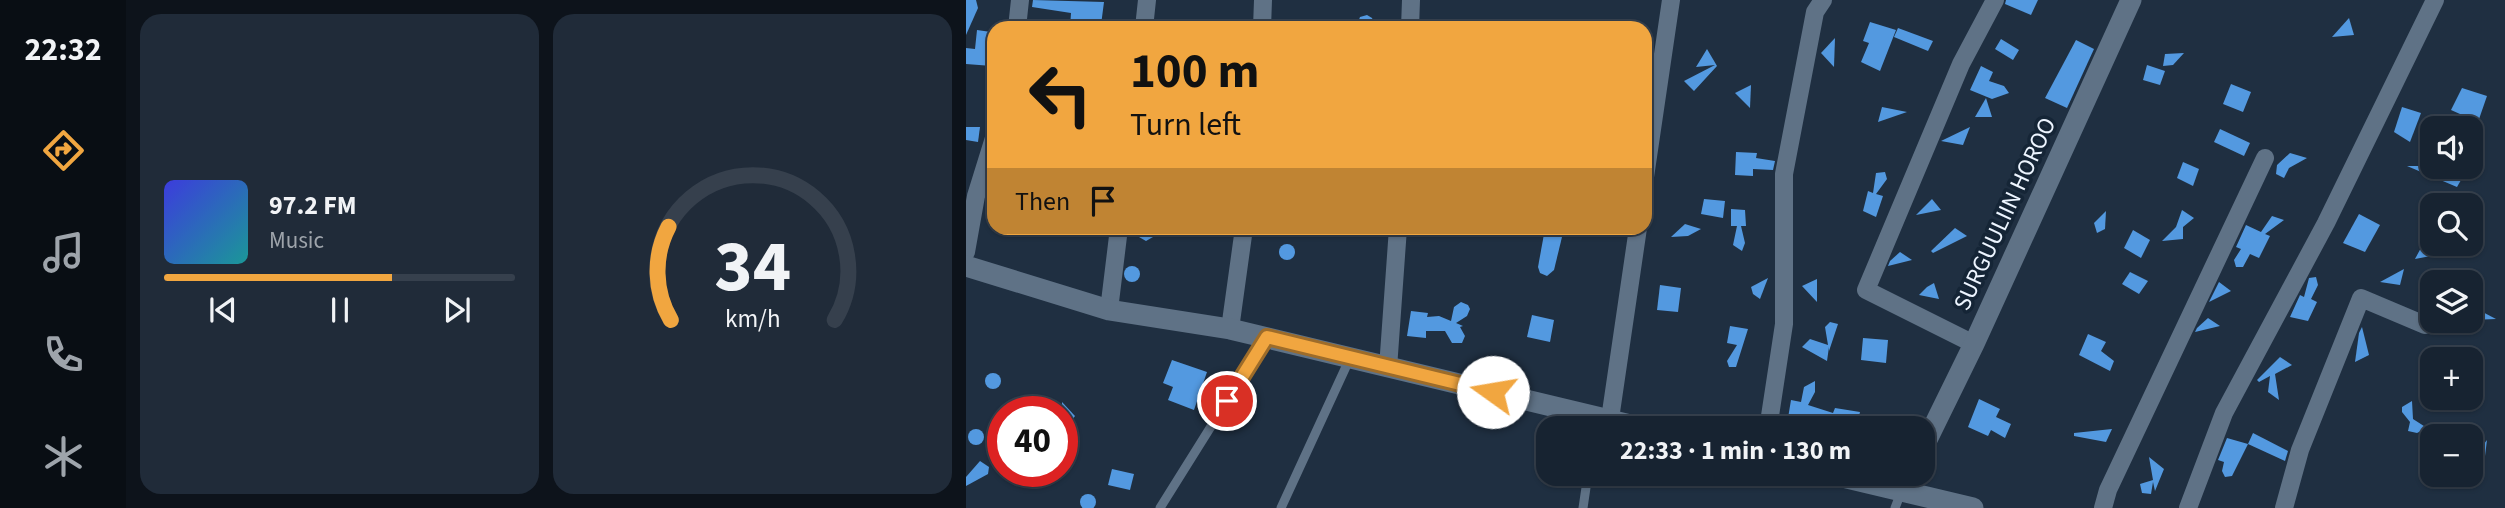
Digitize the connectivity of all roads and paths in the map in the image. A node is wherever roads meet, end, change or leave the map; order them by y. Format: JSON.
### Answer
{"nodes":[{"id":1,"x":1020,"y":0,"type":"edge"},
{"id":2,"x":1147,"y":0,"type":"edge"},
{"id":3,"x":1263,"y":0,"type":"edge"},
{"id":4,"x":1411,"y":0,"type":"edge"},
{"id":5,"x":1671,"y":0,"type":"edge"},
{"id":6,"x":1823,"y":0,"type":"edge"},
{"id":7,"x":1995,"y":0,"type":"edge"},
{"id":8,"x":2131,"y":0,"type":"edge"},
{"id":9,"x":2435,"y":0,"type":"edge"},
{"id":10,"x":1018,"y":21,"type":"edge"},
{"id":11,"x":1144,"y":21,"type":"edge"},
{"id":12,"x":1262,"y":21,"type":"edge"},
{"id":13,"x":1410,"y":21,"type":"edge"},
{"id":14,"x":1652,"y":129,"type":"edge"},
{"id":15,"x":987,"y":154,"type":"edge"},
{"id":16,"x":2264,"y":158,"type":"dead end"},
{"id":17,"x":971,"y":189,"type":"edge"},
{"id":18,"x":1118,"y":235,"type":"edge"},
{"id":19,"x":1243,"y":235,"type":"edge"},
{"id":20,"x":1398,"y":235,"type":"edge"},
{"id":21,"x":1637,"y":235,"type":"edge"},
{"id":22,"x":966,"y":252,"type":"edge"},
{"id":23,"x":966,"y":266,"type":"edge"},
{"id":24,"x":1109,"y":310,"type":"junction"},
{"id":25,"x":2420,"y":323,"type":"edge"},
{"id":26,"x":1230,"y":329,"type":"junction"},
{"id":27,"x":1267,"y":337,"type":"junction"},
{"id":28,"x":1974,"y":344,"type":"junction"},
{"id":29,"x":1350,"y":358,"type":"junction"},
{"id":30,"x":1388,"y":368,"type":"junction"},
{"id":31,"x":1581,"y":416,"type":"edge"},
{"id":32,"x":1602,"y":416,"type":"edge"},
{"id":33,"x":1770,"y":416,"type":"edge"},
{"id":34,"x":1935,"y":423,"type":"edge"},
{"id":35,"x":1586,"y":486,"type":"edge"},
{"id":36,"x":1882,"y":486,"type":"edge"},
{"id":37,"x":1903,"y":491,"type":"edge"},
{"id":38,"x":1160,"y":508,"type":"edge"},
{"id":39,"x":1282,"y":508,"type":"edge"},
{"id":40,"x":1583,"y":508,"type":"edge"},
{"id":41,"x":1973,"y":508,"type":"edge"},
{"id":42,"x":2103,"y":508,"type":"edge"},
{"id":43,"x":2188,"y":508,"type":"edge"},
{"id":44,"x":2284,"y":508,"type":"edge"}],
"edges":[{"from":1,"to":10,"type":"street"},
{"from":2,"to":11,"type":"street"},
{"from":3,"to":12,"type":"street"},
{"from":4,"to":13,"type":"street"},
{"from":5,"to":14,"type":"street"},
{"from":6,"to":33,"type":"street"},
{"from":7,"to":28,"type":"street"},
{"from":8,"to":28,"type":"street","name":"SURGUULIIN HOROO"},
{"from":9,"to":43,"type":"street"},
{"from":15,"to":17,"type":"street"},
{"from":16,"to":42,"type":"street"},
{"from":17,"to":22,"type":"street"},
{"from":18,"to":24,"type":"street"},
{"from":19,"to":26,"type":"street"},
{"from":20,"to":30,"type":"street"},
{"from":21,"to":32,"type":"street"},
{"from":23,"to":24,"type":"street"},
{"from":24,"to":26,"type":"street"},
{"from":25,"to":44,"type":"street"},
{"from":26,"to":27,"type":"street"},
{"from":27,"to":29,"type":"street"},
{"from":27,"to":38,"type":"lane"},
{"from":28,"to":34,"type":"street","name":"SURGUULIIN HOROO"},
{"from":29,"to":30,"type":"street"},
{"from":29,"to":39,"type":"lane"},
{"from":30,"to":31,"type":"street"},
{"from":35,"to":40,"type":"lane"},
{"from":36,"to":37,"type":"street"},
{"from":37,"to":41,"type":"street"}]}
